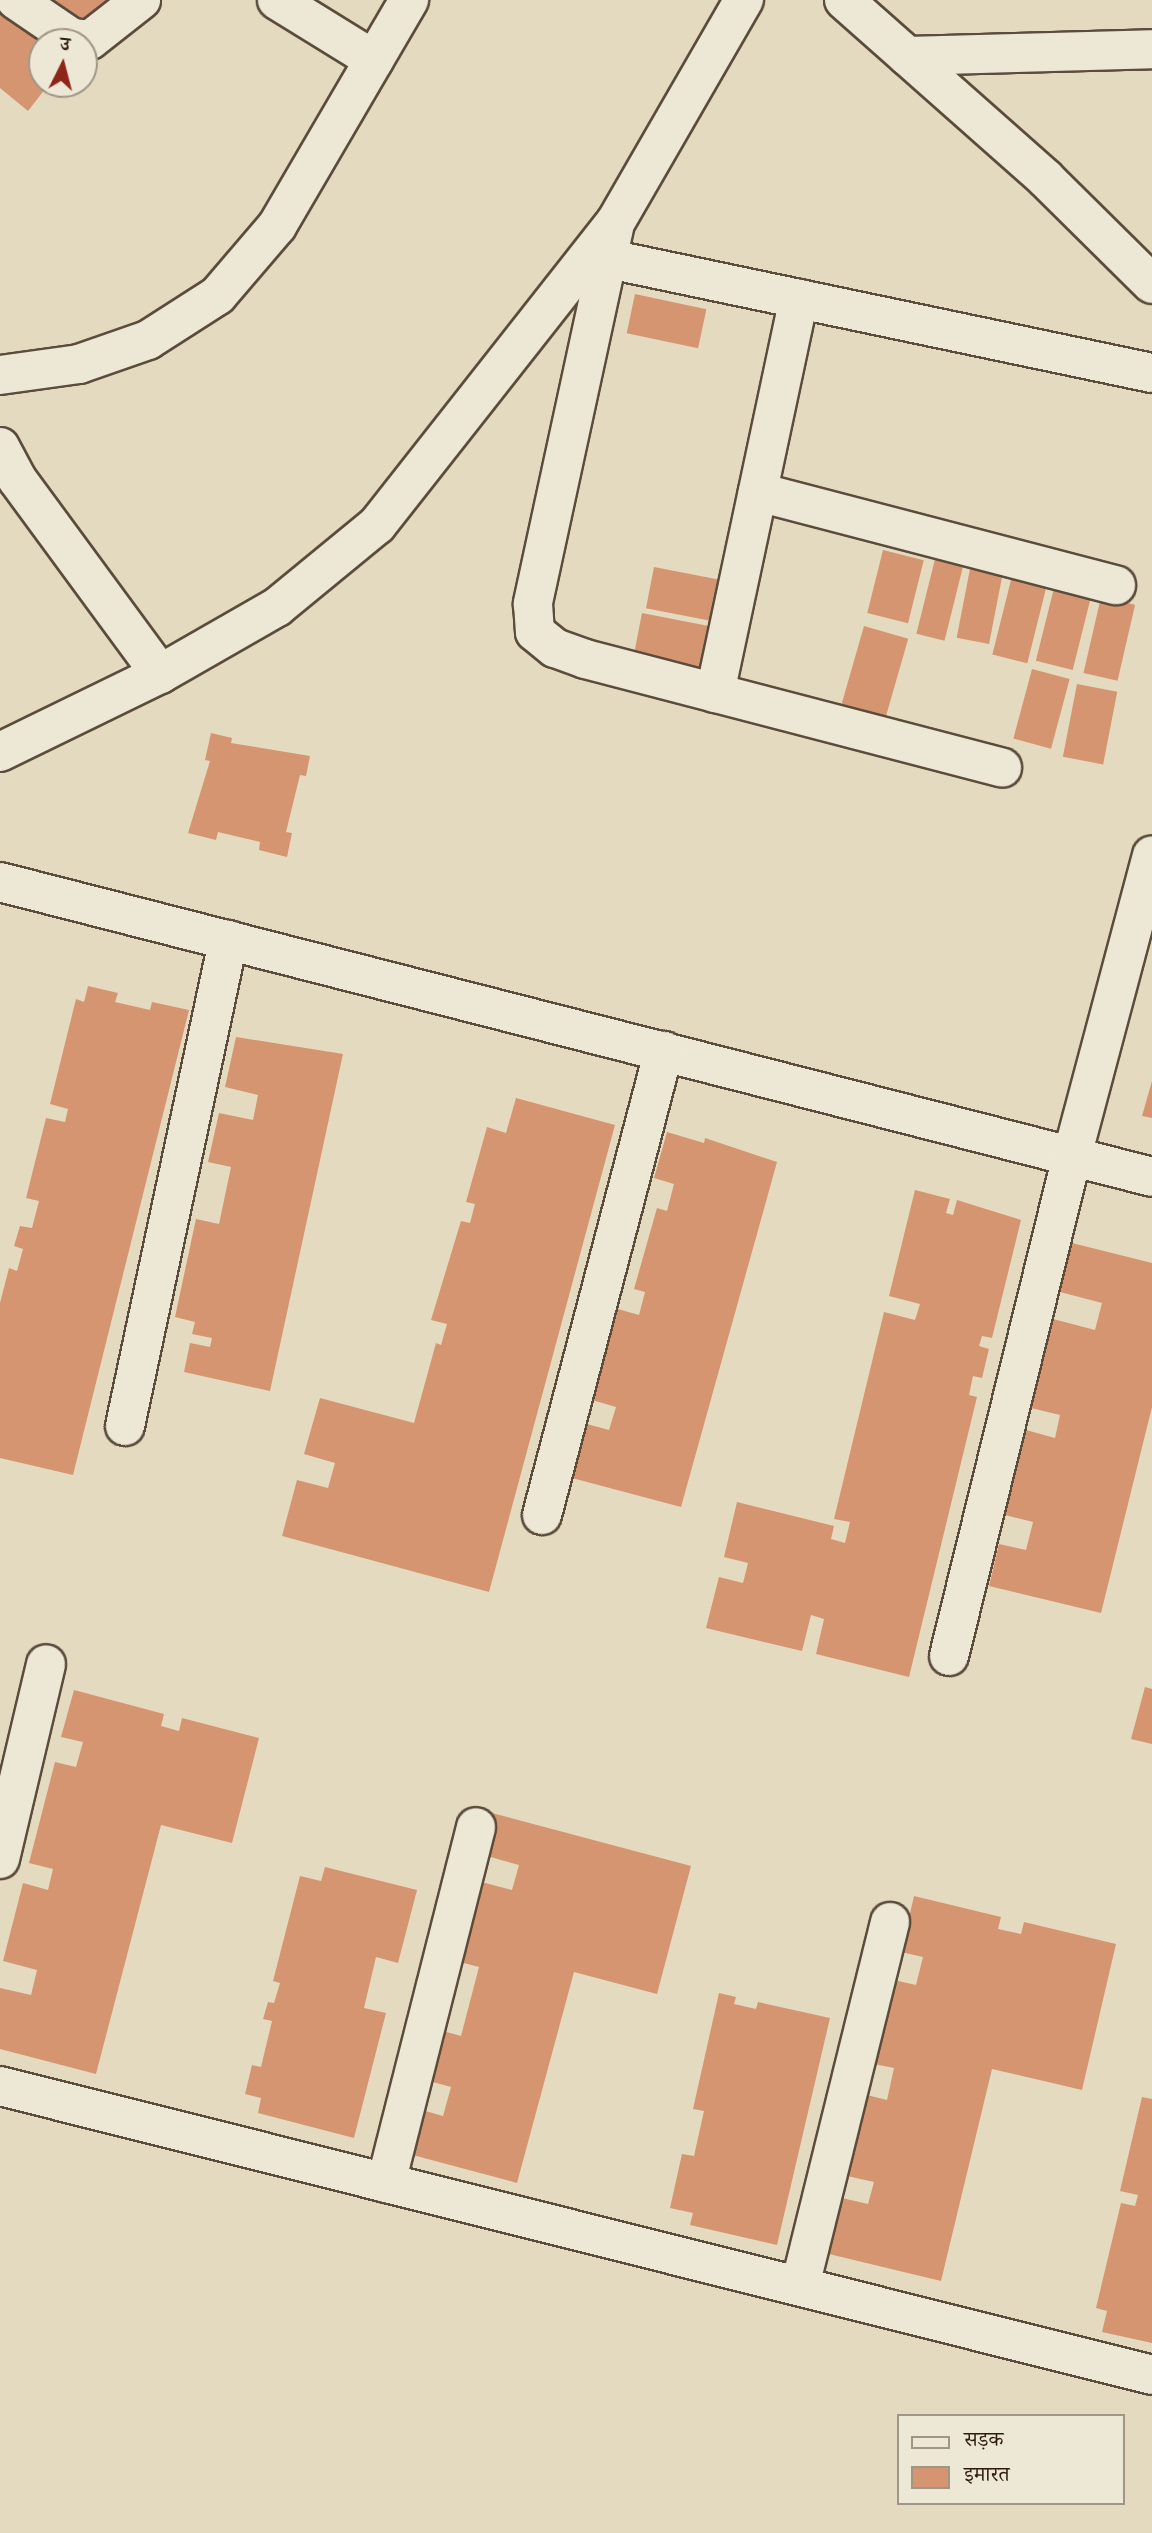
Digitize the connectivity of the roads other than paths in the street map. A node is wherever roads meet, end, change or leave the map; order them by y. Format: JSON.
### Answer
{"nodes":[{"id":1,"x":16,"y":0,"type":"edge"},
{"id":2,"x":141,"y":0,"type":"edge"},
{"id":3,"x":277,"y":0,"type":"edge"},
{"id":4,"x":409,"y":0,"type":"edge"},
{"id":5,"x":744,"y":0,"type":"edge"},
{"id":6,"x":844,"y":0,"type":"edge"},
{"id":7,"x":1152,"y":49,"type":"edge"},
{"id":8,"x":907,"y":56,"type":"junction"},
{"id":9,"x":374,"y":60,"type":"junction"},
{"id":10,"x":612,"y":241,"type":"junction"},
{"id":11,"x":1152,"y":284,"type":"edge"},
{"id":12,"x":799,"y":299,"type":"junction"},
{"id":13,"x":1152,"y":373,"type":"edge"},
{"id":14,"x":0,"y":376,"type":"edge"},
{"id":15,"x":0,"y":447,"type":"edge"},
{"id":16,"x":758,"y":492,"type":"junction"},
{"id":17,"x":1116,"y":585,"type":"dead end"},
{"id":18,"x":160,"y":674,"type":"junction"},
{"id":19,"x":715,"y":693,"type":"junction"},
{"id":20,"x":0,"y":752,"type":"edge"},
{"id":21,"x":1002,"y":768,"type":"dead end"},
{"id":22,"x":1152,"y":855,"type":"edge"},
{"id":23,"x":0,"y":881,"type":"edge"},
{"id":24,"x":228,"y":940,"type":"junction"},
{"id":25,"x":664,"y":1051,"type":"junction"},
{"id":26,"x":1072,"y":1156,"type":"junction"},
{"id":27,"x":1152,"y":1177,"type":"edge"},
{"id":28,"x":125,"y":1426,"type":"dead end"},
{"id":29,"x":542,"y":1516,"type":"dead end"},
{"id":30,"x":949,"y":1656,"type":"dead end"},
{"id":31,"x":46,"y":1664,"type":"dead end"},
{"id":32,"x":476,"y":1827,"type":"dead end"},
{"id":33,"x":0,"y":1859,"type":"edge"},
{"id":34,"x":890,"y":1922,"type":"dead end"},
{"id":35,"x":0,"y":2086,"type":"edge"},
{"id":36,"x":386,"y":2183,"type":"junction"},
{"id":37,"x":800,"y":2286,"type":"junction"},
{"id":38,"x":1152,"y":2375,"type":"edge"}],
"edges":[{"from":1,"to":2,"type":"street"},
{"from":3,"to":9,"type":"street"},
{"from":4,"to":9,"type":"street"},
{"from":5,"to":10,"type":"street"},
{"from":6,"to":8,"type":"street"},
{"from":7,"to":8,"type":"street"},
{"from":8,"to":11,"type":"street"},
{"from":9,"to":14,"type":"street"},
{"from":10,"to":12,"type":"street"},
{"from":10,"to":18,"type":"street"},
{"from":10,"to":19,"type":"street"},
{"from":12,"to":13,"type":"street"},
{"from":12,"to":16,"type":"street"},
{"from":15,"to":18,"type":"street"},
{"from":16,"to":17,"type":"street"},
{"from":16,"to":19,"type":"street"},
{"from":18,"to":20,"type":"street"},
{"from":19,"to":21,"type":"street"},
{"from":22,"to":26,"type":"street"},
{"from":23,"to":24,"type":"street"},
{"from":24,"to":25,"type":"street"},
{"from":24,"to":28,"type":"street"},
{"from":25,"to":26,"type":"street"},
{"from":25,"to":29,"type":"street"},
{"from":26,"to":27,"type":"street"},
{"from":26,"to":30,"type":"street"},
{"from":31,"to":33,"type":"street"},
{"from":32,"to":36,"type":"street"},
{"from":34,"to":37,"type":"street"},
{"from":35,"to":36,"type":"street"},
{"from":36,"to":37,"type":"street"},
{"from":37,"to":38,"type":"street"}]}
